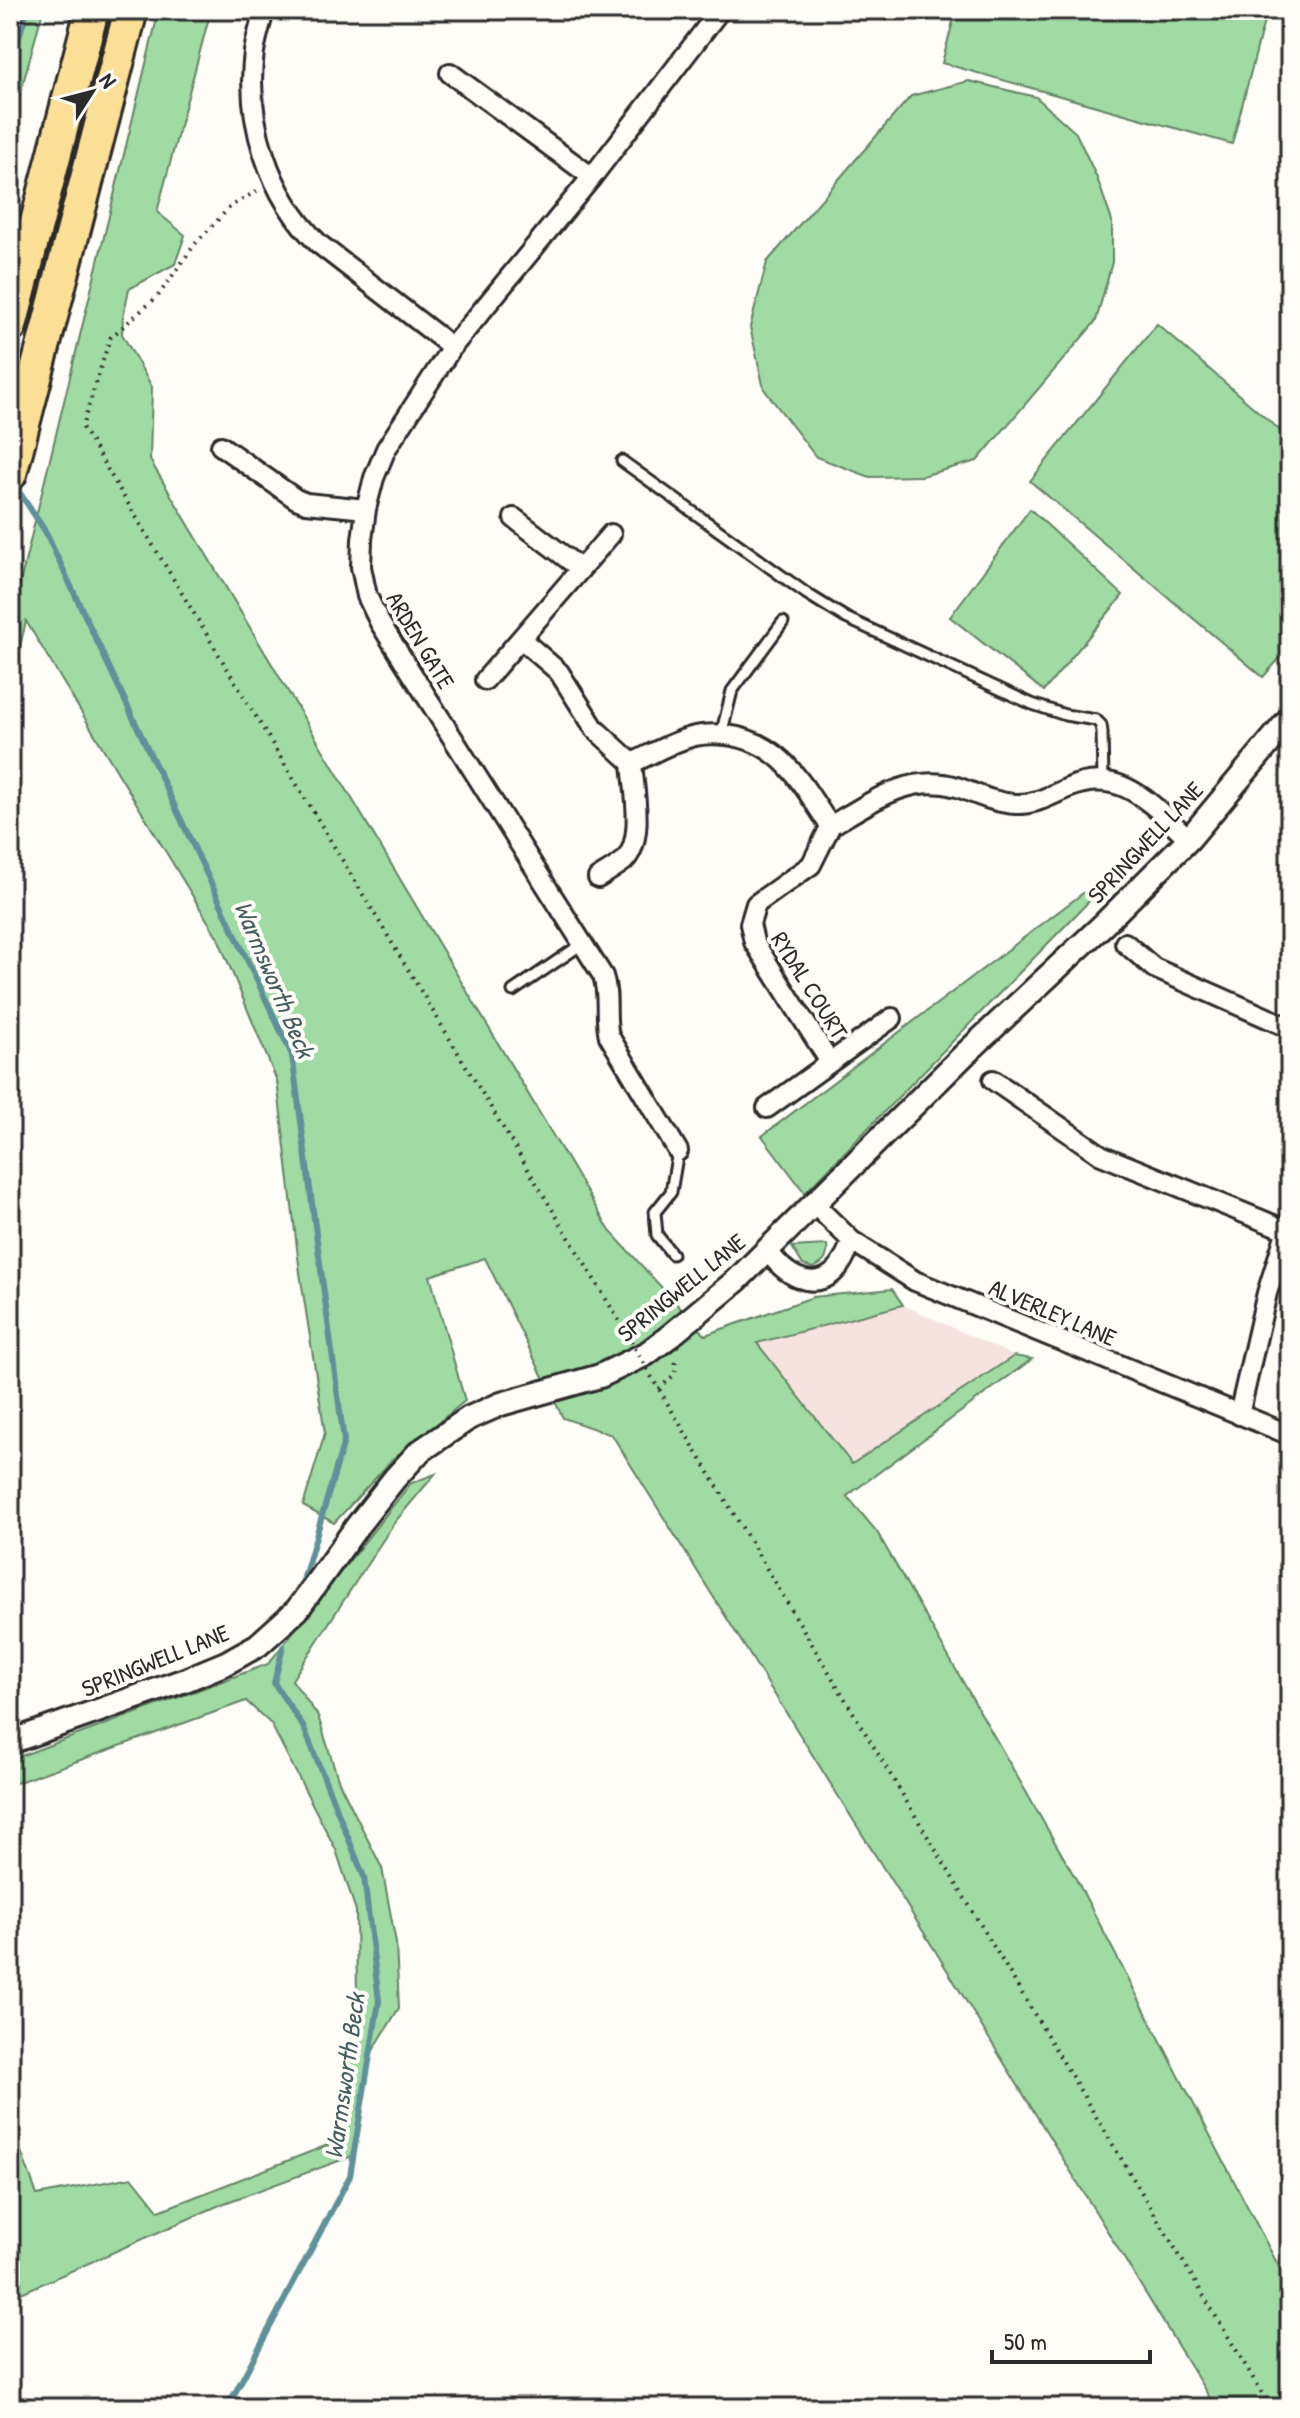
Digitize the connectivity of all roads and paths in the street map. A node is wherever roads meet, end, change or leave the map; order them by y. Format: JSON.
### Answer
{"nodes":[{"id":1,"x":92,"y":10,"type":"edge"},
{"id":2,"x":131,"y":10,"type":"edge"},
{"id":3,"x":264,"y":10,"type":"edge"},
{"id":4,"x":720,"y":10,"type":"edge"},
{"id":5,"x":450,"y":73,"type":"dead end"},
{"id":6,"x":592,"y":177,"type":"junction"},
{"id":7,"x":273,"y":182,"type":"junction"},
{"id":8,"x":10,"y":326,"type":"edge"},
{"id":9,"x":452,"y":347,"type":"junction"},
{"id":10,"x":221,"y":446,"type":"dead end"},
{"id":11,"x":622,"y":461,"type":"dead end"},
{"id":12,"x":12,"y":468,"type":"edge"},
{"id":13,"x":366,"y":509,"type":"junction"},
{"id":14,"x":514,"y":518,"type":"dead end"},
{"id":15,"x":611,"y":534,"type":"dead end"},
{"id":16,"x":581,"y":569,"type":"junction"},
{"id":17,"x":783,"y":622,"type":"dead end"},
{"id":18,"x":521,"y":639,"type":"junction"},
{"id":19,"x":485,"y":680,"type":"dead end"},
{"id":20,"x":1290,"y":718,"type":"edge"},
{"id":21,"x":721,"y":735,"type":"junction"},
{"id":22,"x":632,"y":763,"type":"junction"},
{"id":23,"x":1103,"y":780,"type":"junction"},
{"id":24,"x":832,"y":823,"type":"junction"},
{"id":25,"x":1189,"y":839,"type":"junction"},
{"id":26,"x":598,"y":878,"type":"dead end"},
{"id":27,"x":1125,"y":943,"type":"dead end"},
{"id":28,"x":582,"y":944,"type":"junction"},
{"id":29,"x":513,"y":991,"type":"dead end"},
{"id":30,"x":892,"y":1018,"type":"dead end"},
{"id":31,"x":1290,"y":1028,"type":"edge"},
{"id":32,"x":830,"y":1062,"type":"junction"},
{"id":33,"x":993,"y":1080,"type":"dead end"},
{"id":34,"x":767,"y":1108,"type":"dead end"},
{"id":35,"x":678,"y":1151,"type":"joint"},
{"id":36,"x":814,"y":1204,"type":"junction"},
{"id":37,"x":1288,"y":1225,"type":"edge"},
{"id":38,"x":852,"y":1241,"type":"junction"},
{"id":39,"x":768,"y":1250,"type":"junction"},
{"id":40,"x":672,"y":1254,"type":"dead end"},
{"id":41,"x":670,"y":1336,"type":"junction"},
{"id":42,"x":659,"y":1389,"type":"junction"},
{"id":43,"x":1239,"y":1415,"type":"junction"},
{"id":44,"x":1290,"y":1435,"type":"edge"},
{"id":45,"x":10,"y":1742,"type":"edge"},
{"id":46,"x":1271,"y":2408,"type":"edge"}],
"edges":[{"from":1,"to":8,"type":"highway"},
{"from":2,"to":12,"type":"highway"},
{"from":3,"to":7,"type":"street"},
{"from":4,"to":6,"type":"street","name":"ARDEN GATE"},
{"from":5,"to":6,"type":"street"},
{"from":6,"to":9,"type":"street","name":"ARDEN GATE"},
{"from":7,"to":9,"type":"street"},
{"from":7,"to":42,"type":"path","bridge":true},
{"from":9,"to":13,"type":"street","name":"ARDEN GATE"},
{"from":10,"to":13,"type":"street"},
{"from":11,"to":23,"type":"lane"},
{"from":13,"to":28,"type":"street","name":"ARDEN GATE"},
{"from":14,"to":16,"type":"street"},
{"from":15,"to":16,"type":"street"},
{"from":16,"to":18,"type":"street"},
{"from":17,"to":21,"type":"lane"},
{"from":18,"to":19,"type":"street"},
{"from":18,"to":22,"type":"street"},
{"from":20,"to":25,"type":"street","name":"SPRINGWELL LANE"},
{"from":21,"to":22,"type":"street"},
{"from":21,"to":24,"type":"street"},
{"from":22,"to":26,"type":"street"},
{"from":23,"to":24,"type":"street"},
{"from":23,"to":25,"type":"street"},
{"from":24,"to":32,"type":"street","name":"RYDAL COURT"},
{"from":25,"to":36,"type":"street","name":"SPRINGWELL LANE"},
{"from":27,"to":31,"type":"street"},
{"from":28,"to":29,"type":"lane"},
{"from":28,"to":35,"type":"street","name":"ARDEN GATE"},
{"from":30,"to":32,"type":"street","name":"RYDAL COURT"},
{"from":32,"to":34,"type":"street","name":"RYDAL COURT"},
{"from":33,"to":37,"type":"street"},
{"from":35,"to":40,"type":"lane"},
{"from":36,"to":38,"type":"street","name":"ALVERLEY LANE"},
{"from":36,"to":39,"type":"street","name":"SPRINGWELL LANE"},
{"from":37,"to":43,"type":"street"},
{"from":38,"to":39,"type":"street"},
{"from":38,"to":43,"type":"street","name":"ALVERLEY LANE"},
{"from":39,"to":41,"type":"street","name":"SPRINGWELL LANE"},
{"from":41,"to":42,"type":"path"},
{"from":41,"to":45,"type":"street","name":"SPRINGWELL LANE"},
{"from":42,"to":46,"type":"path"},
{"from":43,"to":44,"type":"street","name":"ALVERLEY LANE"}]}
